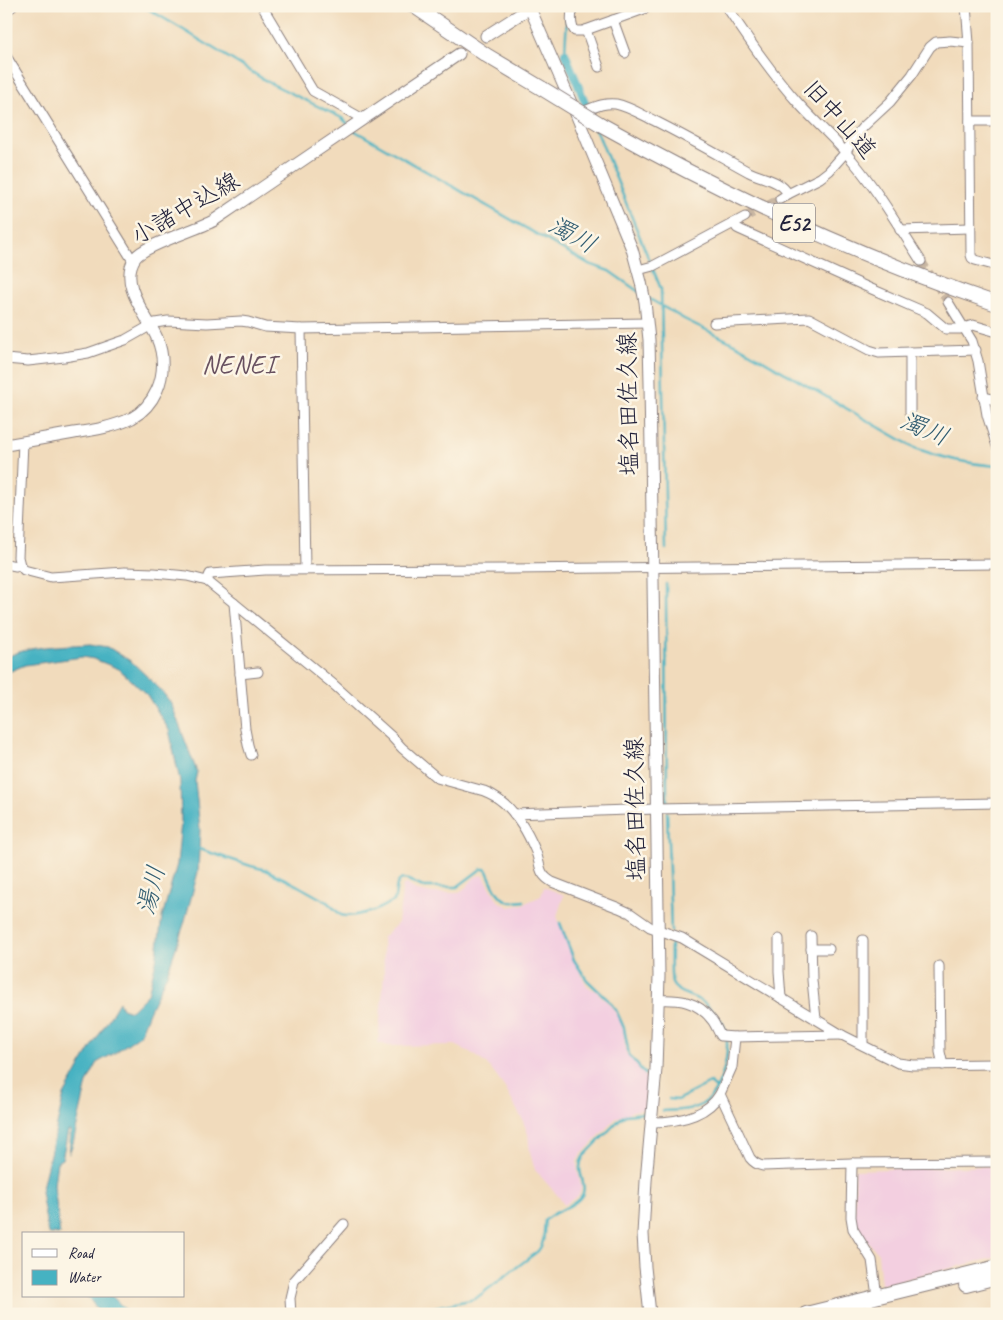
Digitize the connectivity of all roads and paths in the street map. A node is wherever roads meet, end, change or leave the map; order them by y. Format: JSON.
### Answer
{"nodes":[{"id":1,"x":13,"y":6,"type":"edge"},
{"id":2,"x":262,"y":6,"type":"edge"},
{"id":3,"x":414,"y":6,"type":"edge"},
{"id":4,"x":572,"y":6,"type":"edge"},
{"id":5,"x":726,"y":6,"type":"edge"},
{"id":6,"x":966,"y":6,"type":"edge"},
{"id":7,"x":530,"y":7,"type":"edge"},
{"id":8,"x":644,"y":9,"type":"dead end"},
{"id":9,"x":6,"y":12,"type":"edge"},
{"id":10,"x":613,"y":20,"type":"junction"},
{"id":11,"x":586,"y":30,"type":"junction"},
{"id":12,"x":486,"y":36,"type":"dead end"},
{"id":13,"x":968,"y":43,"type":"junction"},
{"id":14,"x":625,"y":53,"type":"dead end"},
{"id":15,"x":459,"y":54,"type":"dead end"},
{"id":16,"x":6,"y":56,"type":"edge"},
{"id":17,"x":599,"y":68,"type":"dead end"},
{"id":18,"x":576,"y":114,"type":"junction"},
{"id":19,"x":360,"y":121,"type":"junction"},
{"id":20,"x":970,"y":121,"type":"junction"},
{"id":21,"x":997,"y":121,"type":"edge"},
{"id":22,"x":846,"y":152,"type":"junction"},
{"id":23,"x":788,"y":194,"type":"junction"},
{"id":24,"x":780,"y":199,"type":"tunnel mouth"},
{"id":25,"x":745,"y":217,"type":"tunnel mouth"},
{"id":26,"x":734,"y":223,"type":"junction"},
{"id":27,"x":970,"y":228,"type":"junction"},
{"id":28,"x":900,"y":230,"type":"junction"},
{"id":29,"x":133,"y":261,"type":"junction"},
{"id":30,"x":921,"y":261,"type":"tunnel mouth"},
{"id":31,"x":997,"y":266,"type":"edge"},
{"id":32,"x":645,"y":272,"type":"junction"},
{"id":33,"x":948,"y":302,"type":"tunnel mouth"},
{"id":34,"x":997,"y":304,"type":"edge"},
{"id":35,"x":648,"y":323,"type":"junction"},
{"id":36,"x":714,"y":324,"type":"dead end"},
{"id":37,"x":151,"y":325,"type":"junction"},
{"id":38,"x":965,"y":327,"type":"junction"},
{"id":39,"x":301,"y":329,"type":"junction"},
{"id":40,"x":997,"y":332,"type":"edge"},
{"id":41,"x":976,"y":350,"type":"junction"},
{"id":42,"x":910,"y":352,"type":"junction"},
{"id":43,"x":6,"y":359,"type":"edge"},
{"id":44,"x":983,"y":397,"type":"junction"},
{"id":45,"x":997,"y":400,"type":"edge"},
{"id":46,"x":913,"y":405,"type":"dead end"},
{"id":47,"x":23,"y":442,"type":"junction"},
{"id":48,"x":6,"y":445,"type":"edge"},
{"id":49,"x":997,"y":446,"type":"edge"},
{"id":50,"x":6,"y":564,"type":"edge"},
{"id":51,"x":997,"y":564,"type":"edge"},
{"id":52,"x":20,"y":565,"type":"junction"},
{"id":53,"x":652,"y":567,"type":"junction"},
{"id":54,"x":305,"y":569,"type":"junction"},
{"id":55,"x":207,"y":581,"type":"junction"},
{"id":56,"x":234,"y":604,"type":"junction"},
{"id":57,"x":258,"y":672,"type":"dead end"},
{"id":58,"x":240,"y":674,"type":"junction"},
{"id":59,"x":251,"y":755,"type":"dead end"},
{"id":60,"x":997,"y":803,"type":"edge"},
{"id":61,"x":664,"y":809,"type":"junction"},
{"id":62,"x":514,"y":814,"type":"junction"},
{"id":63,"x":666,"y":932,"type":"junction"},
{"id":64,"x":811,"y":936,"type":"dead end"},
{"id":65,"x":863,"y":940,"type":"dead end"},
{"id":66,"x":782,"y":944,"type":"dead end"},
{"id":67,"x":811,"y":949,"type":"junction"},
{"id":68,"x":829,"y":949,"type":"dead end"},
{"id":69,"x":939,"y":966,"type":"dead end"},
{"id":70,"x":781,"y":998,"type":"junction"},
{"id":71,"x":658,"y":1000,"type":"junction"},
{"id":72,"x":816,"y":1019,"type":"junction"},
{"id":73,"x":842,"y":1035,"type":"junction"},
{"id":74,"x":729,"y":1037,"type":"junction"},
{"id":75,"x":863,"y":1045,"type":"junction"},
{"id":76,"x":997,"y":1064,"type":"edge"},
{"id":77,"x":943,"y":1065,"type":"junction"},
{"id":78,"x":720,"y":1094,"type":"junction"},
{"id":79,"x":652,"y":1122,"type":"junction"},
{"id":80,"x":997,"y":1162,"type":"edge"},
{"id":81,"x":852,"y":1163,"type":"junction"},
{"id":82,"x":344,"y":1224,"type":"dead end"},
{"id":83,"x":997,"y":1267,"type":"edge"},
{"id":84,"x":997,"y":1277,"type":"edge"},
{"id":85,"x":872,"y":1305,"type":"edge"},
{"id":86,"x":291,"y":1314,"type":"edge"},
{"id":87,"x":650,"y":1314,"type":"edge"},
{"id":88,"x":806,"y":1314,"type":"edge"},
{"id":89,"x":845,"y":1314,"type":"edge"}],
"edges":[{"from":1,"to":9,"type":"street"},
{"from":2,"to":19,"type":"street"},
{"from":3,"to":34,"type":"highway","number":"E52","bridge":true},
{"from":4,"to":11,"type":"street"},
{"from":5,"to":22,"type":"street","name":"旧中山道"},
{"from":6,"to":13,"type":"street"},
{"from":7,"to":12,"type":"main road"},
{"from":7,"to":18,"type":"main road"},
{"from":8,"to":10,"type":"street"},
{"from":10,"to":11,"type":"street"},
{"from":10,"to":14,"type":"street"},
{"from":11,"to":17,"type":"street"},
{"from":13,"to":20,"type":"street"},
{"from":13,"to":22,"type":"street"},
{"from":15,"to":19,"type":"main road","name":"小諸中込線"},
{"from":16,"to":29,"type":"street"},
{"from":18,"to":23,"type":"street"},
{"from":18,"to":32,"type":"main road"},
{"from":19,"to":29,"type":"main road","name":"小諸中込線"},
{"from":20,"to":21,"type":"street"},
{"from":20,"to":27,"type":"street"},
{"from":22,"to":23,"type":"street"},
{"from":22,"to":28,"type":"street","name":"旧中山道"},
{"from":23,"to":24,"type":"street"},
{"from":25,"to":26,"type":"street"},
{"from":26,"to":32,"type":"street"},
{"from":26,"to":38,"type":"street"},
{"from":27,"to":28,"type":"street"},
{"from":27,"to":31,"type":"street"},
{"from":28,"to":30,"type":"street","name":"旧中山道"},
{"from":29,"to":37,"type":"main road","name":"小諸中込線"},
{"from":32,"to":35,"type":"main road","name":"塩名田佐久線"},
{"from":33,"to":38,"type":"street"},
{"from":35,"to":39,"type":"street"},
{"from":35,"to":53,"type":"main road","name":"塩名田佐久線"},
{"from":36,"to":42,"type":"street"},
{"from":37,"to":39,"type":"street"},
{"from":37,"to":43,"type":"street"},
{"from":37,"to":47,"type":"main road","name":"小諸中込線"},
{"from":38,"to":40,"type":"street"},
{"from":38,"to":41,"type":"street"},
{"from":39,"to":54,"type":"street"},
{"from":41,"to":42,"type":"street"},
{"from":41,"to":44,"type":"street"},
{"from":42,"to":46,"type":"street"},
{"from":44,"to":45,"type":"street"},
{"from":44,"to":49,"type":"street"},
{"from":47,"to":48,"type":"main road","name":"小諸中込線"},
{"from":47,"to":52,"type":"street"},
{"from":50,"to":52,"type":"street"},
{"from":51,"to":53,"type":"street"},
{"from":52,"to":55,"type":"street"},
{"from":53,"to":54,"type":"street"},
{"from":53,"to":61,"type":"main road","name":"塩名田佐久線"},
{"from":54,"to":55,"type":"street"},
{"from":55,"to":56,"type":"street"},
{"from":56,"to":58,"type":"street"},
{"from":56,"to":62,"type":"street"},
{"from":57,"to":58,"type":"street"},
{"from":58,"to":59,"type":"street"},
{"from":60,"to":61,"type":"street"},
{"from":61,"to":62,"type":"street"},
{"from":61,"to":63,"type":"main road","name":"塩名田佐久線"},
{"from":62,"to":63,"type":"street"},
{"from":63,"to":70,"type":"street"},
{"from":63,"to":71,"type":"main road","name":"塩名田佐久線"},
{"from":64,"to":67,"type":"street"},
{"from":65,"to":75,"type":"street"},
{"from":66,"to":70,"type":"street"},
{"from":67,"to":68,"type":"street"},
{"from":67,"to":72,"type":"street"},
{"from":69,"to":77,"type":"street"},
{"from":70,"to":72,"type":"street"},
{"from":71,"to":74,"type":"street"},
{"from":71,"to":79,"type":"main road","name":"塩名田佐久線"},
{"from":72,"to":73,"type":"street"},
{"from":73,"to":74,"type":"street"},
{"from":73,"to":75,"type":"street"},
{"from":74,"to":78,"type":"street"},
{"from":75,"to":77,"type":"street"},
{"from":76,"to":77,"type":"street"},
{"from":78,"to":79,"type":"street"},
{"from":78,"to":81,"type":"street"},
{"from":79,"to":87,"type":"main road","name":"塩名田佐久線"},
{"from":80,"to":81,"type":"street"},
{"from":81,"to":85,"type":"street"},
{"from":82,"to":86,"type":"street"},
{"from":83,"to":85,"type":"highway"},
{"from":84,"to":85,"type":"highway"},
{"from":85,"to":88,"type":"highway"},
{"from":85,"to":89,"type":"highway"}]}
